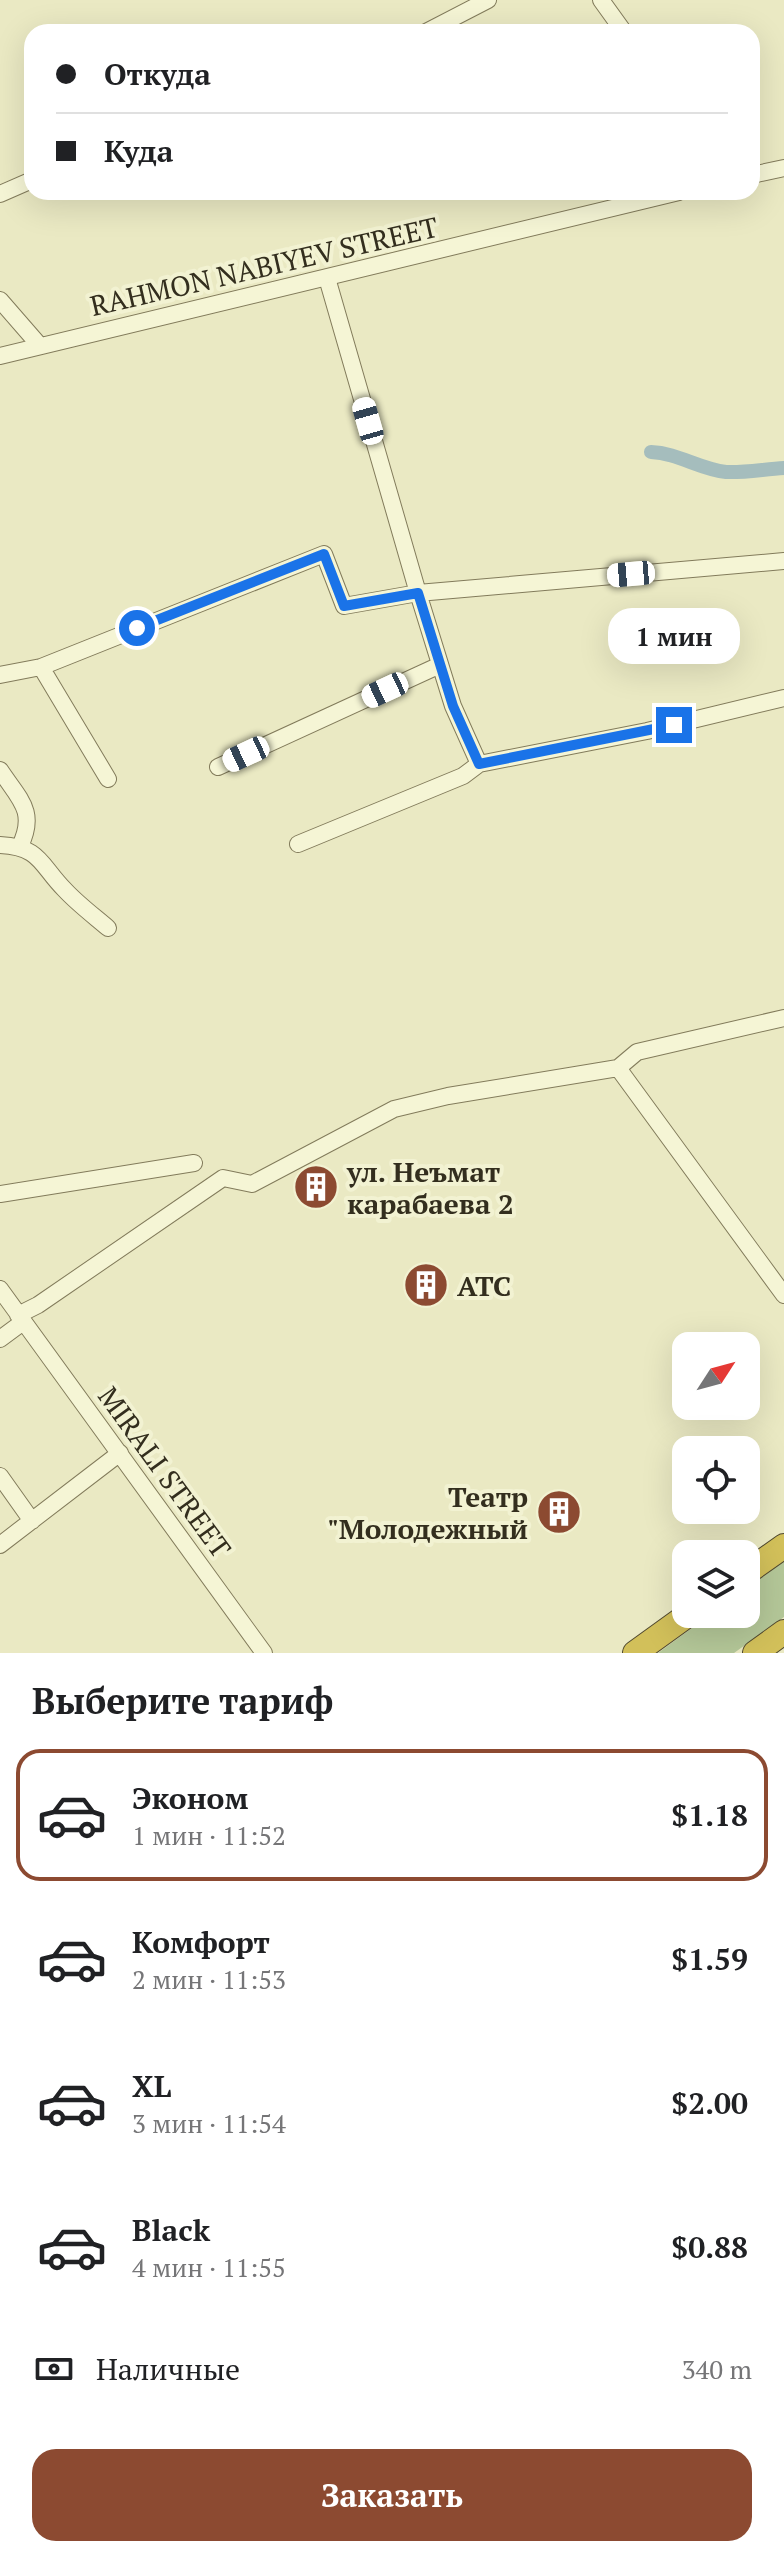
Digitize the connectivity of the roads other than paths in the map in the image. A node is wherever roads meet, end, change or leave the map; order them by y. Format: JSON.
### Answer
{"nodes":[{"id":1,"x":488,"y":0,"type":"edge"},
{"id":2,"x":601,"y":0,"type":"edge"},
{"id":3,"x":442,"y":24,"type":"edge"},
{"id":4,"x":618,"y":24,"type":"edge"},
{"id":5,"x":784,"y":168,"type":"edge"},
{"id":6,"x":760,"y":173,"type":"edge"},
{"id":7,"x":24,"y":184,"type":"edge"},
{"id":8,"x":0,"y":194,"type":"edge"},
{"id":9,"x":646,"y":200,"type":"edge"},
{"id":10,"x":327,"y":278,"type":"junction"},
{"id":11,"x":0,"y":300,"type":"edge"},
{"id":12,"x":40,"y":346,"type":"junction"},
{"id":13,"x":0,"y":356,"type":"edge"},
{"id":14,"x":784,"y":561,"type":"edge"},
{"id":15,"x":418,"y":593,"type":"junction"},
{"id":16,"x":440,"y":665,"type":"junction"},
{"id":17,"x":41,"y":667,"type":"junction"},
{"id":18,"x":0,"y":675,"type":"edge"},
{"id":19,"x":784,"y":698,"type":"edge"},
{"id":20,"x":479,"y":764,"type":"junction"},
{"id":21,"x":218,"y":767,"type":"dead end"},
{"id":22,"x":0,"y":770,"type":"edge"},
{"id":23,"x":108,"y":779,"type":"dead end"},
{"id":24,"x":298,"y":844,"type":"dead end"},
{"id":25,"x":0,"y":845,"type":"edge"},
{"id":26,"x":20,"y":846,"type":"junction"},
{"id":27,"x":108,"y":928,"type":"dead end"},
{"id":28,"x":784,"y":1018,"type":"edge"},
{"id":29,"x":618,"y":1068,"type":"junction"},
{"id":30,"x":194,"y":1163,"type":"dead end"},
{"id":31,"x":0,"y":1194,"type":"edge"},
{"id":32,"x":0,"y":1289,"type":"edge"},
{"id":33,"x":784,"y":1295,"type":"edge"},
{"id":34,"x":20,"y":1318,"type":"junction"},
{"id":35,"x":0,"y":1339,"type":"edge"},
{"id":36,"x":120,"y":1453,"type":"junction"},
{"id":37,"x":0,"y":1476,"type":"edge"},
{"id":38,"x":32,"y":1521,"type":"junction"},
{"id":39,"x":0,"y":1545,"type":"edge"},
{"id":40,"x":784,"y":1546,"type":"edge"},
{"id":41,"x":760,"y":1563,"type":"edge"},
{"id":42,"x":672,"y":1626,"type":"edge"},
{"id":43,"x":784,"y":1632,"type":"edge"},
{"id":44,"x":264,"y":1653,"type":"edge"},
{"id":45,"x":635,"y":1653,"type":"edge"},
{"id":46,"x":755,"y":1653,"type":"edge"}],
"edges":[{"from":1,"to":3,"type":"street"},
{"from":2,"to":4,"type":"street"},
{"from":5,"to":6,"type":"street"},
{"from":7,"to":8,"type":"street"},
{"from":9,"to":10,"type":"street","name":"RAHMON NABIYEV STREET"},
{"from":10,"to":12,"type":"street","name":"RAHMON NABIYEV STREET"},
{"from":10,"to":15,"type":"street"},
{"from":11,"to":12,"type":"street"},
{"from":12,"to":13,"type":"street","name":"RAHMON NABIYEV STREET"},
{"from":14,"to":15,"type":"street"},
{"from":15,"to":16,"type":"street"},
{"from":15,"to":17,"type":"street"},
{"from":16,"to":20,"type":"street"},
{"from":16,"to":21,"type":"street"},
{"from":17,"to":18,"type":"street"},
{"from":17,"to":23,"type":"street"},
{"from":19,"to":20,"type":"street"},
{"from":20,"to":24,"type":"street"},
{"from":22,"to":26,"type":"street"},
{"from":25,"to":26,"type":"street"},
{"from":26,"to":27,"type":"street"},
{"from":28,"to":29,"type":"street"},
{"from":29,"to":33,"type":"street"},
{"from":29,"to":34,"type":"street"},
{"from":30,"to":31,"type":"street"},
{"from":32,"to":34,"type":"street","name":"MIRALI STREET"},
{"from":34,"to":35,"type":"street"},
{"from":34,"to":36,"type":"street","name":"MIRALI STREET"},
{"from":36,"to":38,"type":"street"},
{"from":36,"to":44,"type":"street","name":"MIRALI STREET"},
{"from":37,"to":38,"type":"street"},
{"from":38,"to":39,"type":"street"},
{"from":40,"to":41,"type":"highway"},
{"from":42,"to":45,"type":"highway"},
{"from":43,"to":46,"type":"highway"}]}
